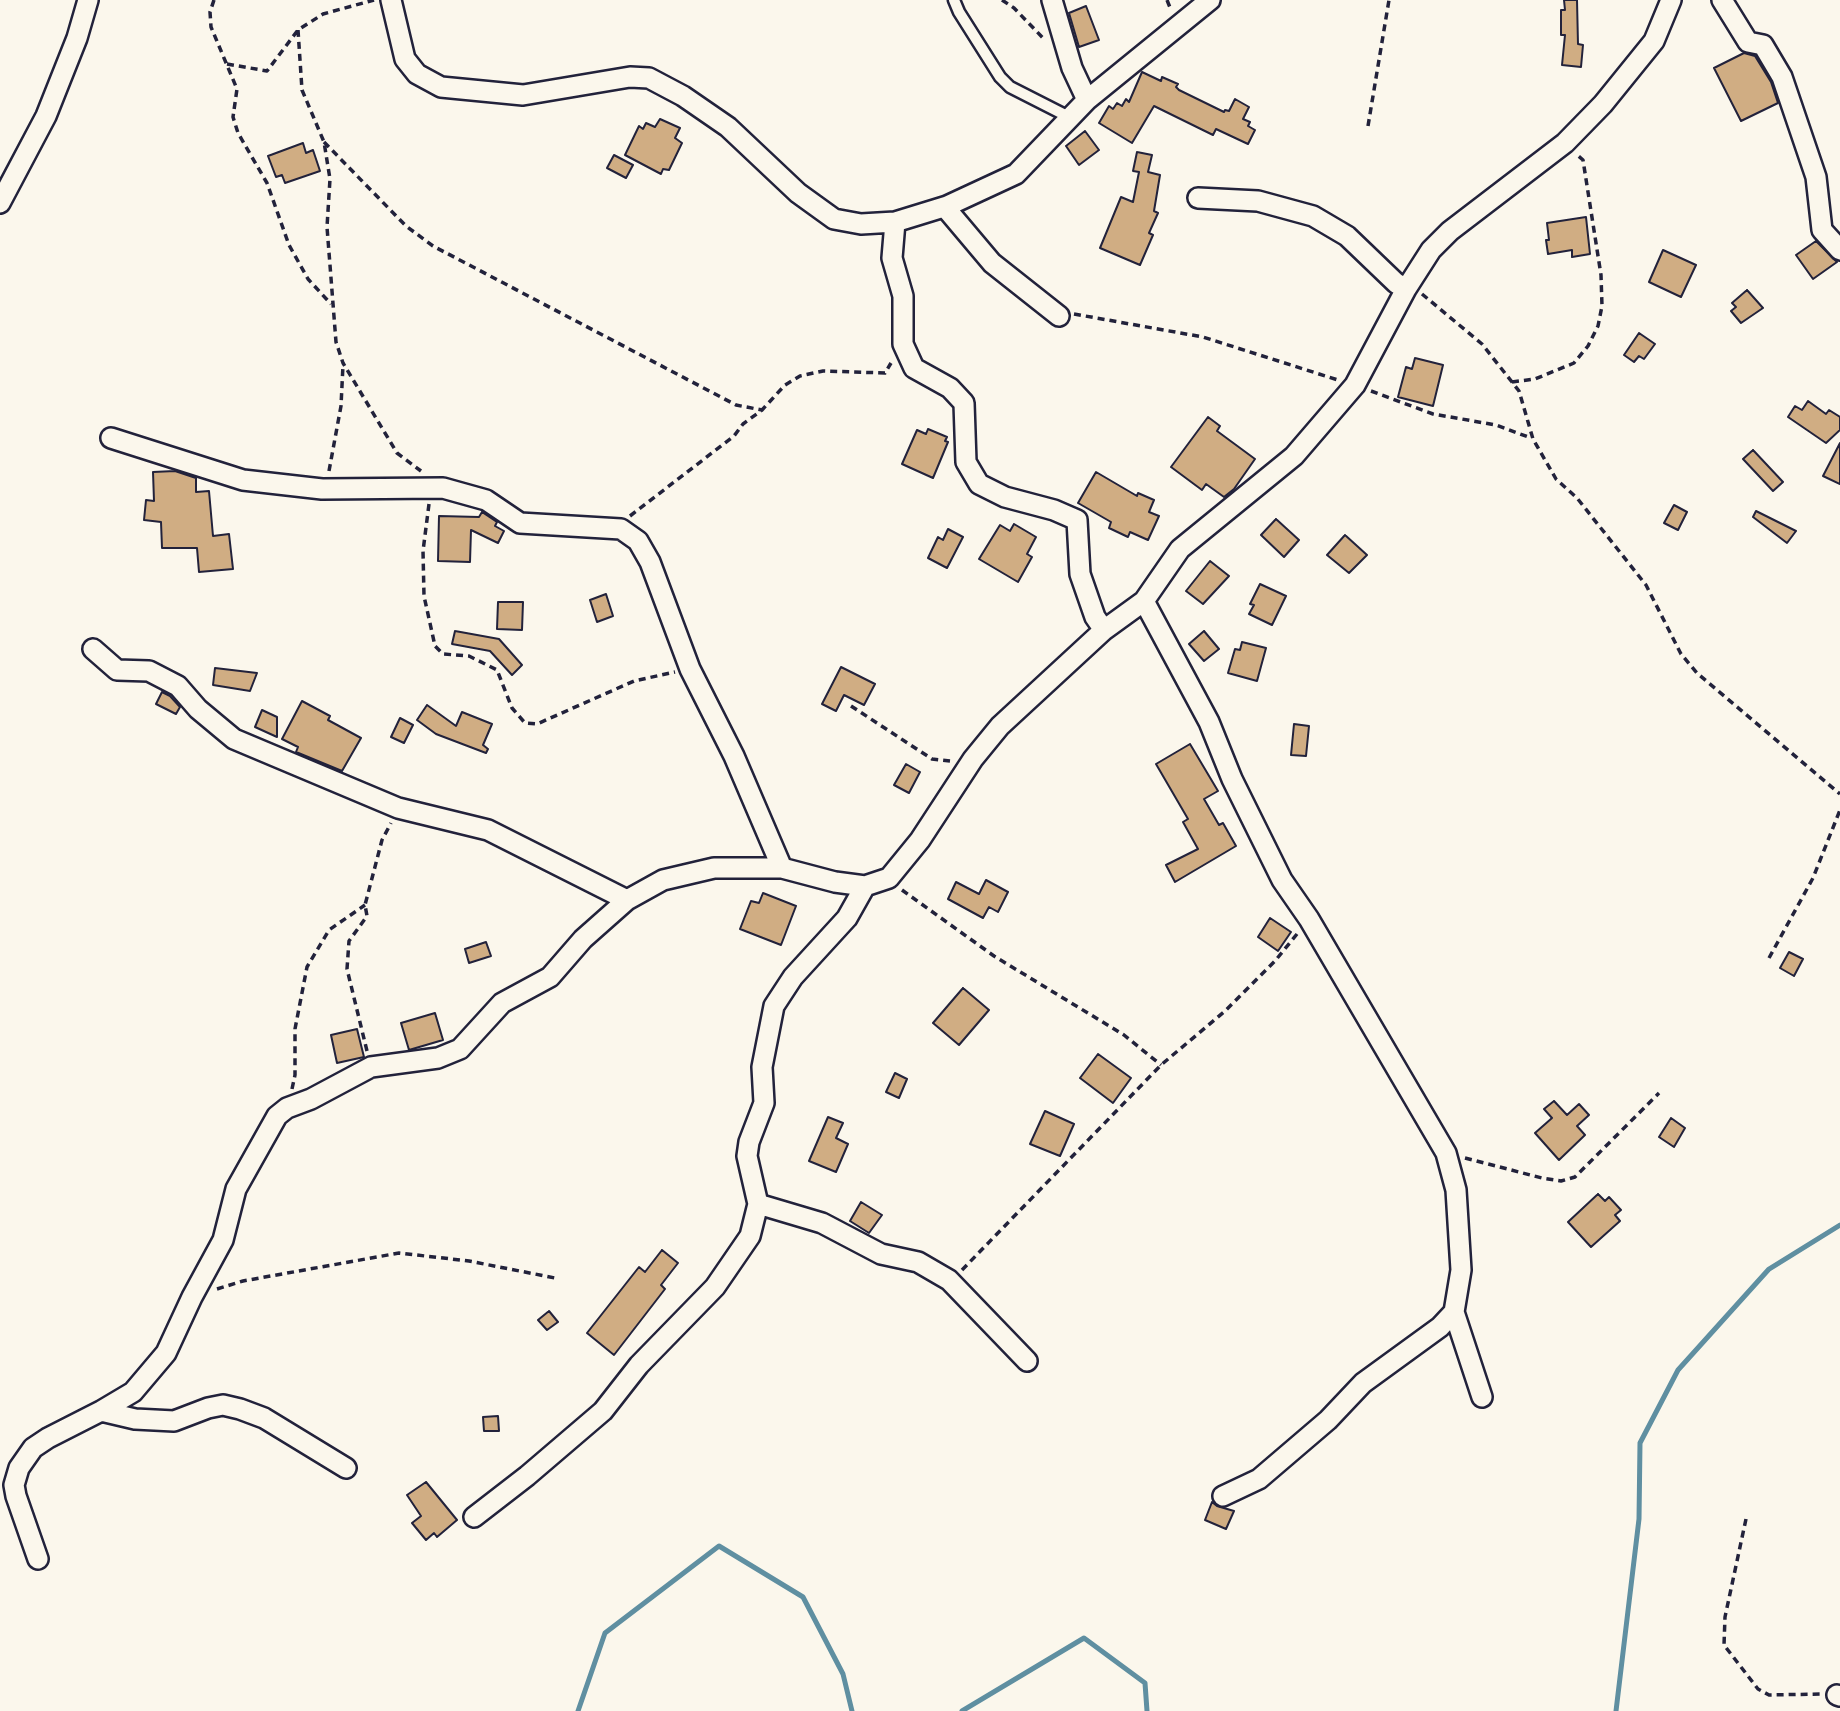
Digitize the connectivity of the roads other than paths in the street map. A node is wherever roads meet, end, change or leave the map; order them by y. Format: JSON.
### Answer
{"nodes":[{"id":1,"x":88,"y":0,"type":"edge"},
{"id":2,"x":391,"y":0,"type":"edge"},
{"id":3,"x":954,"y":0,"type":"edge"},
{"id":4,"x":1052,"y":0,"type":"edge"},
{"id":5,"x":1210,"y":0,"type":"edge"},
{"id":6,"x":1671,"y":0,"type":"edge"},
{"id":7,"x":1722,"y":0,"type":"edge"},
{"id":8,"x":1087,"y":100,"type":"junction"},
{"id":9,"x":1071,"y":118,"type":"junction"},
{"id":10,"x":1198,"y":198,"type":"dead end"},
{"id":11,"x":0,"y":203,"type":"edge"},
{"id":12,"x":947,"y":206,"type":"junction"},
{"id":13,"x":895,"y":222,"type":"junction"},
{"id":14,"x":1840,"y":250,"type":"edge"},
{"id":15,"x":1407,"y":287,"type":"junction"},
{"id":16,"x":1059,"y":316,"type":"road end"},
{"id":17,"x":111,"y":438,"type":"dead end"},
{"id":18,"x":1144,"y":601,"type":"junction"},
{"id":19,"x":1104,"y":630,"type":"junction"},
{"id":20,"x":93,"y":649,"type":"dead end"},
{"id":21,"x":782,"y":868,"type":"junction"},
{"id":22,"x":865,"y":886,"type":"junction"},
{"id":23,"x":627,"y":900,"type":"junction"},
{"id":24,"x":758,"y":1204,"type":"junction"},
{"id":25,"x":1454,"y":1312,"type":"junction"},
{"id":26,"x":1027,"y":1361,"type":"dead end"},
{"id":27,"x":1482,"y":1397,"type":"dead end"},
{"id":28,"x":101,"y":1411,"type":"junction"},
{"id":29,"x":346,"y":1468,"type":"dead end"},
{"id":30,"x":1223,"y":1496,"type":"dead end"},
{"id":31,"x":474,"y":1517,"type":"dead end"},
{"id":32,"x":38,"y":1559,"type":"dead end"}],
"edges":[{"from":1,"to":11,"type":"street"},
{"from":2,"to":13,"type":"street"},
{"from":3,"to":9,"type":"lane"},
{"from":4,"to":8,"type":"street"},
{"from":5,"to":8,"type":"street"},
{"from":6,"to":15,"type":"street"},
{"from":7,"to":14,"type":"street"},
{"from":8,"to":9,"type":"street"},
{"from":9,"to":12,"type":"street"},
{"from":10,"to":15,"type":"street"},
{"from":12,"to":13,"type":"street"},
{"from":12,"to":16,"type":"street"},
{"from":13,"to":19,"type":"street"},
{"from":15,"to":18,"type":"street"},
{"from":17,"to":21,"type":"street"},
{"from":18,"to":19,"type":"street"},
{"from":18,"to":25,"type":"street"},
{"from":19,"to":22,"type":"street"},
{"from":20,"to":23,"type":"street"},
{"from":21,"to":22,"type":"street"},
{"from":21,"to":23,"type":"street"},
{"from":22,"to":24,"type":"street"},
{"from":23,"to":28,"type":"street"},
{"from":24,"to":26,"type":"street"},
{"from":24,"to":31,"type":"street"},
{"from":25,"to":27,"type":"street"},
{"from":25,"to":30,"type":"street"},
{"from":28,"to":29,"type":"street"},
{"from":28,"to":32,"type":"street"}]}
